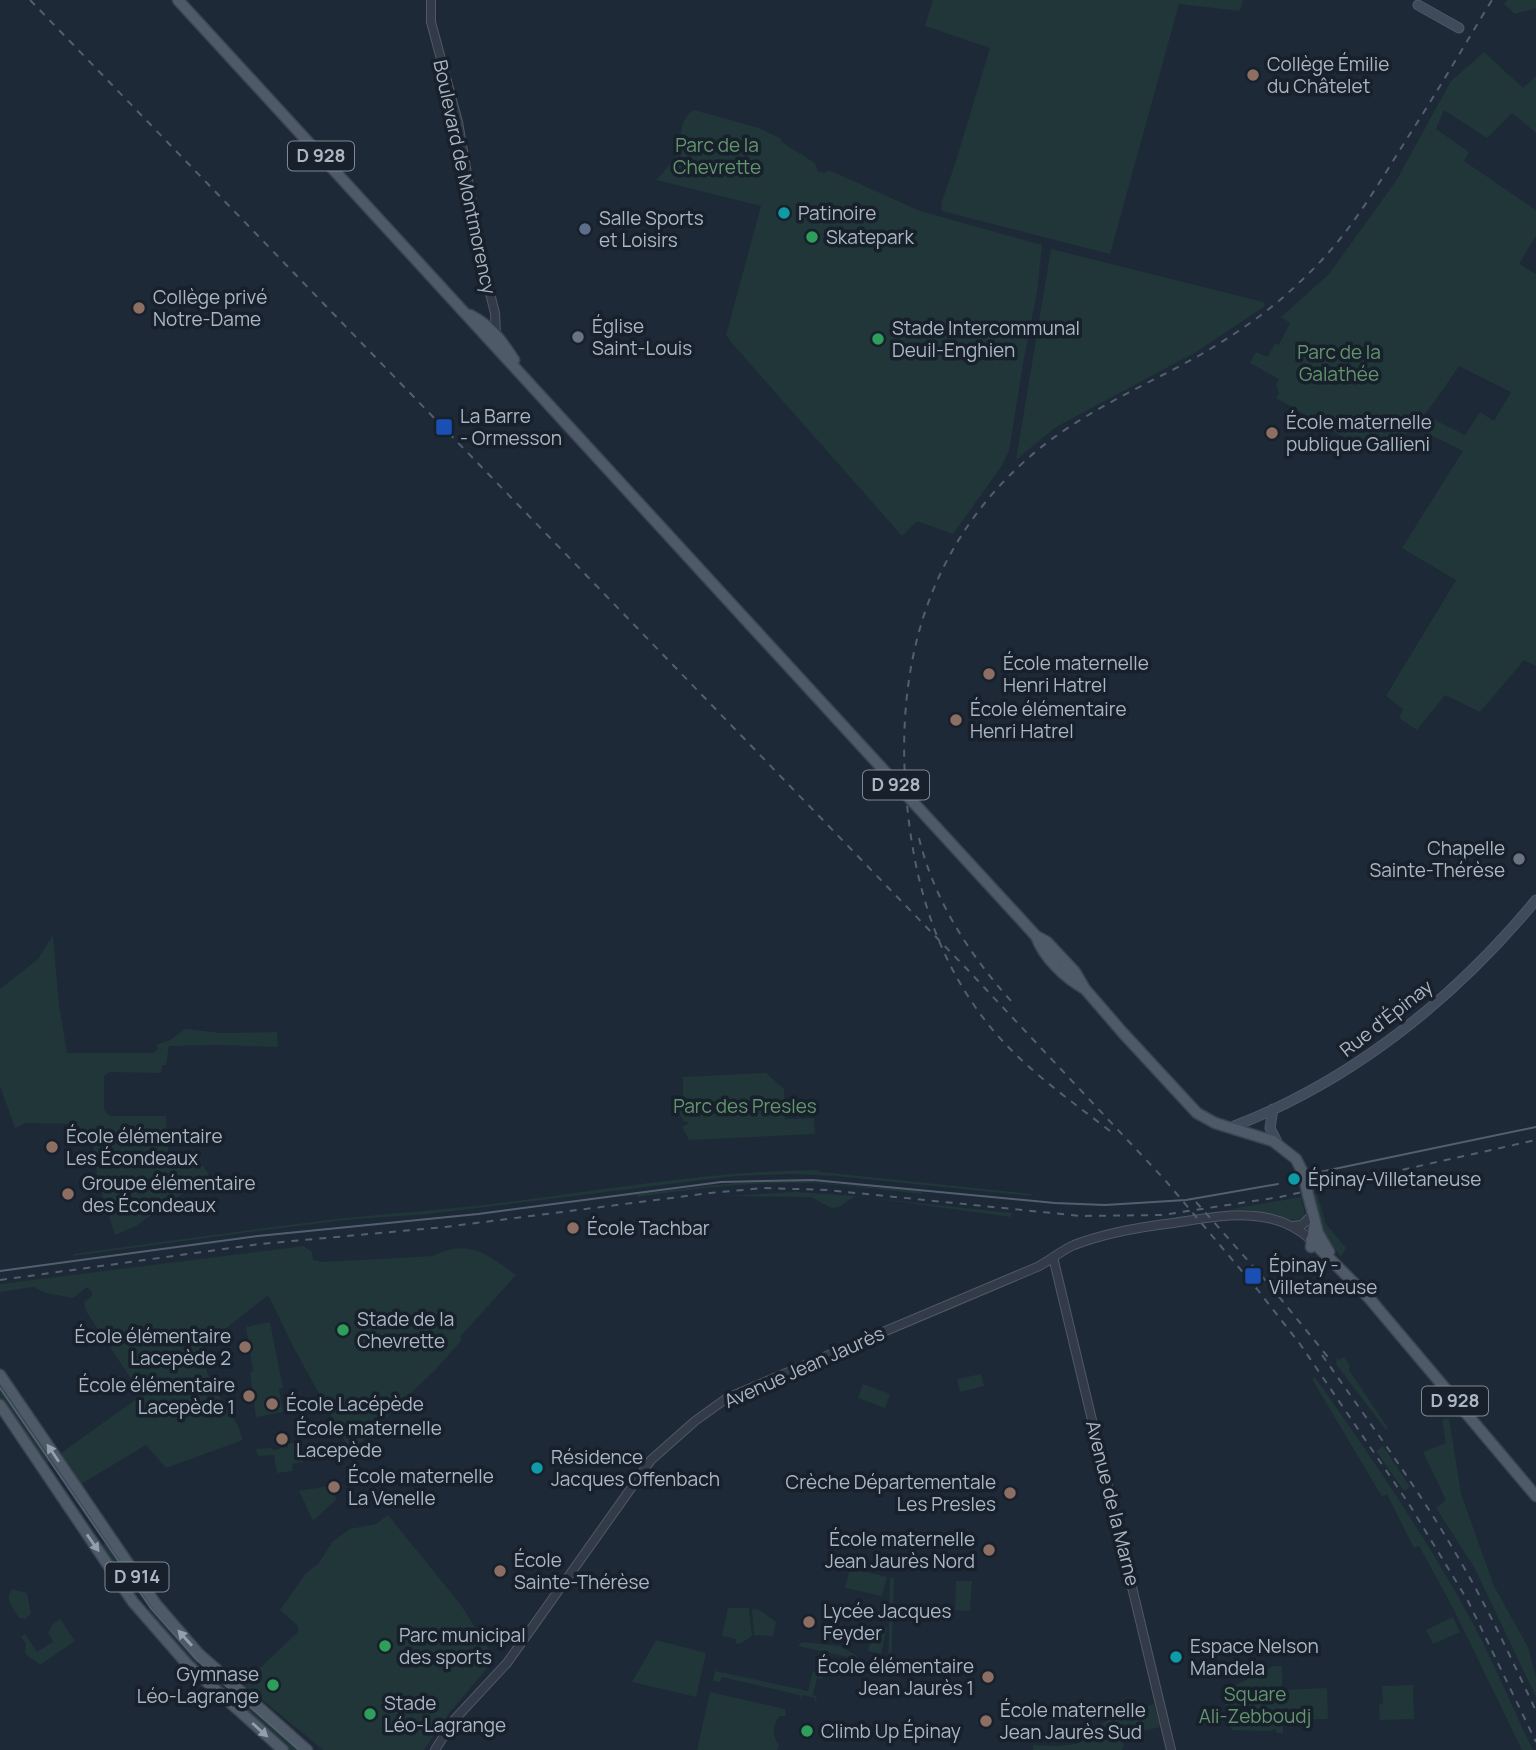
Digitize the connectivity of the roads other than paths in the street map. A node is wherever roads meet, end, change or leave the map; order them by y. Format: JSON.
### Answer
{"nodes":[{"id":1,"x":178,"y":0,"type":"edge"},
{"id":2,"x":430,"y":0,"type":"edge"},
{"id":3,"x":1418,"y":5,"type":"dead end"},
{"id":4,"x":1458,"y":28,"type":"dead end"},
{"id":5,"x":488,"y":320,"type":"junction"},
{"id":6,"x":525,"y":377,"type":"junction"},
{"id":7,"x":1536,"y":900,"type":"edge"},
{"id":8,"x":1273,"y":1109,"type":"junction"},
{"id":9,"x":1232,"y":1127,"type":"junction"},
{"id":10,"x":1278,"y":1144,"type":"junction"},
{"id":11,"x":1312,"y":1215,"type":"junction"},
{"id":12,"x":1275,"y":1221,"type":"junction"},
{"id":13,"x":1289,"y":1225,"type":"junction"},
{"id":14,"x":1308,"y":1241,"type":"junction"},
{"id":15,"x":1053,"y":1257,"type":"junction"},
{"id":16,"x":1340,"y":1269,"type":"junction"},
{"id":17,"x":1381,"y":1314,"type":"junction"},
{"id":18,"x":0,"y":1375,"type":"edge"},
{"id":19,"x":0,"y":1405,"type":"edge"},
{"id":20,"x":1532,"y":1492,"type":"edge"},
{"id":21,"x":1536,"y":1502,"type":"edge"},
{"id":22,"x":283,"y":1750,"type":"edge"},
{"id":23,"x":307,"y":1750,"type":"edge"},
{"id":24,"x":435,"y":1750,"type":"edge"},
{"id":25,"x":1171,"y":1750,"type":"edge"}],
"edges":[{"from":1,"to":5,"type":"main road","number":"D 928"},
{"from":2,"to":5,"type":"street","name":"Boulevard de Montmorency"},
{"from":3,"to":4,"type":"main road"},
{"from":5,"to":6,"type":"main road","number":"D 928"},
{"from":5,"to":6,"type":"main road","number":"D 928"},
{"from":6,"to":9,"type":"main road","number":"D 928","bridge":true},
{"from":7,"to":8,"type":"main road","name":"Rue d'Épinay"},
{"from":8,"to":9,"type":"main road","name":"Rue d'Épinay"},
{"from":8,"to":10,"type":"main road"},
{"from":9,"to":10,"type":"main road","number":"D 928"},
{"from":10,"to":11,"type":"main road","number":"D 928","bridge":true},
{"from":11,"to":13,"type":"street"},
{"from":11,"to":14,"type":"main road","number":"D 928"},
{"from":11,"to":16,"type":"main road"},
{"from":12,"to":13,"type":"street","name":"Avenue Jean Jaurès"},
{"from":12,"to":14,"type":"street","name":"Avenue Jean Jaurès"},
{"from":12,"to":15,"type":"street","name":"Avenue Jean Jaurès"},
{"from":13,"to":14,"type":"street","name":"Avenue Jean Jaurès"},
{"from":14,"to":16,"type":"main road","number":"D 928"},
{"from":14,"to":17,"type":"main road","number":"D 928"},
{"from":15,"to":24,"type":"street","name":"Avenue Jean Jaurès"},
{"from":15,"to":25,"type":"street","name":"Avenue de la Marne"},
{"from":16,"to":17,"type":"main road","number":"D 928"},
{"from":17,"to":20,"type":"main road","number":"D 928"},
{"from":23,"to":18,"type":"main road","number":"D 914","one_way":true},
{"from":19,"to":22,"type":"main road","number":"D 914","one_way":true},
{"from":20,"to":21,"type":"main road","number":"D 928"}]}
